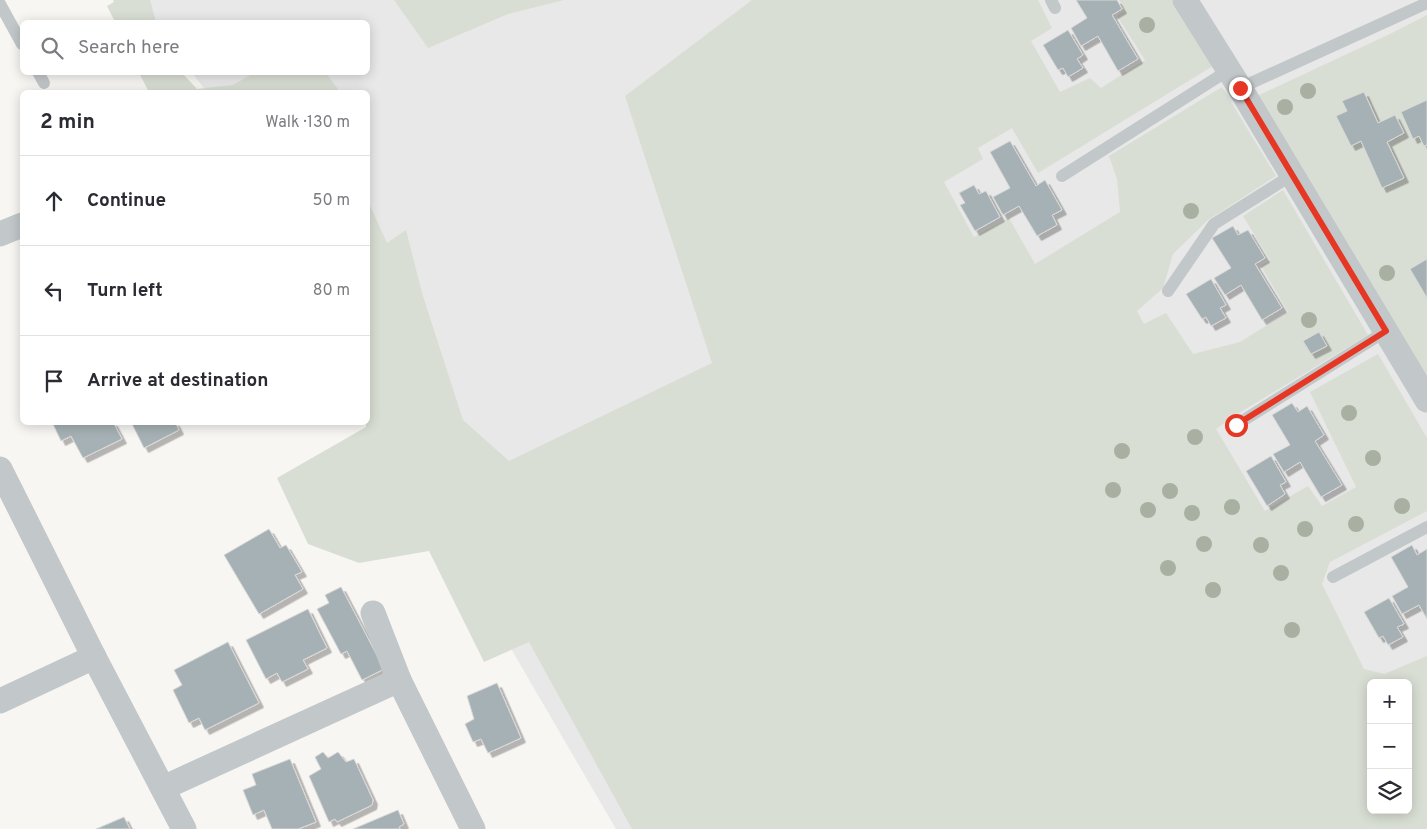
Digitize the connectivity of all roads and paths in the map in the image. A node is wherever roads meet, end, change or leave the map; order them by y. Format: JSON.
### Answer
{"nodes":[{"id":1,"x":1185,"y":0,"type":"edge"},
{"id":2,"x":1427,"y":3,"type":"edge"},
{"id":3,"x":0,"y":4,"type":"edge"},
{"id":4,"x":20,"y":40,"type":"edge"},
{"id":5,"x":1234,"y":79,"type":"junction"},
{"id":6,"x":1292,"y":175,"type":"junction"},
{"id":7,"x":1062,"y":176,"type":"dead end"},
{"id":8,"x":20,"y":226,"type":"edge"},
{"id":9,"x":0,"y":234,"type":"edge"},
{"id":10,"x":1168,"y":291,"type":"dead end"},
{"id":11,"x":1386,"y":331,"type":"junction"},
{"id":12,"x":1427,"y":400,"type":"edge"},
{"id":13,"x":1236,"y":425,"type":"dead end"},
{"id":14,"x":0,"y":469,"type":"edge"},
{"id":15,"x":1427,"y":527,"type":"edge"},
{"id":16,"x":1333,"y":576,"type":"dead end"},
{"id":17,"x":373,"y":613,"type":"dead end"},
{"id":18,"x":94,"y":657,"type":"junction"},
{"id":19,"x":399,"y":680,"type":"junction"},
{"id":20,"x":0,"y":701,"type":"edge"},
{"id":21,"x":163,"y":788,"type":"junction"},
{"id":22,"x":184,"y":829,"type":"edge"},
{"id":23,"x":473,"y":829,"type":"edge"}],
"edges":[{"from":1,"to":5,"type":"street"},
{"from":2,"to":5,"type":"lane"},
{"from":3,"to":4,"type":"lane"},
{"from":5,"to":6,"type":"street"},
{"from":5,"to":7,"type":"lane"},
{"from":6,"to":10,"type":"lane"},
{"from":6,"to":11,"type":"street"},
{"from":8,"to":9,"type":"street"},
{"from":11,"to":12,"type":"street"},
{"from":11,"to":13,"type":"lane"},
{"from":14,"to":18,"type":"street"},
{"from":15,"to":16,"type":"lane"},
{"from":17,"to":19,"type":"street"},
{"from":18,"to":20,"type":"street"},
{"from":18,"to":21,"type":"street"},
{"from":19,"to":21,"type":"street"},
{"from":19,"to":23,"type":"street"},
{"from":21,"to":22,"type":"street"}]}
